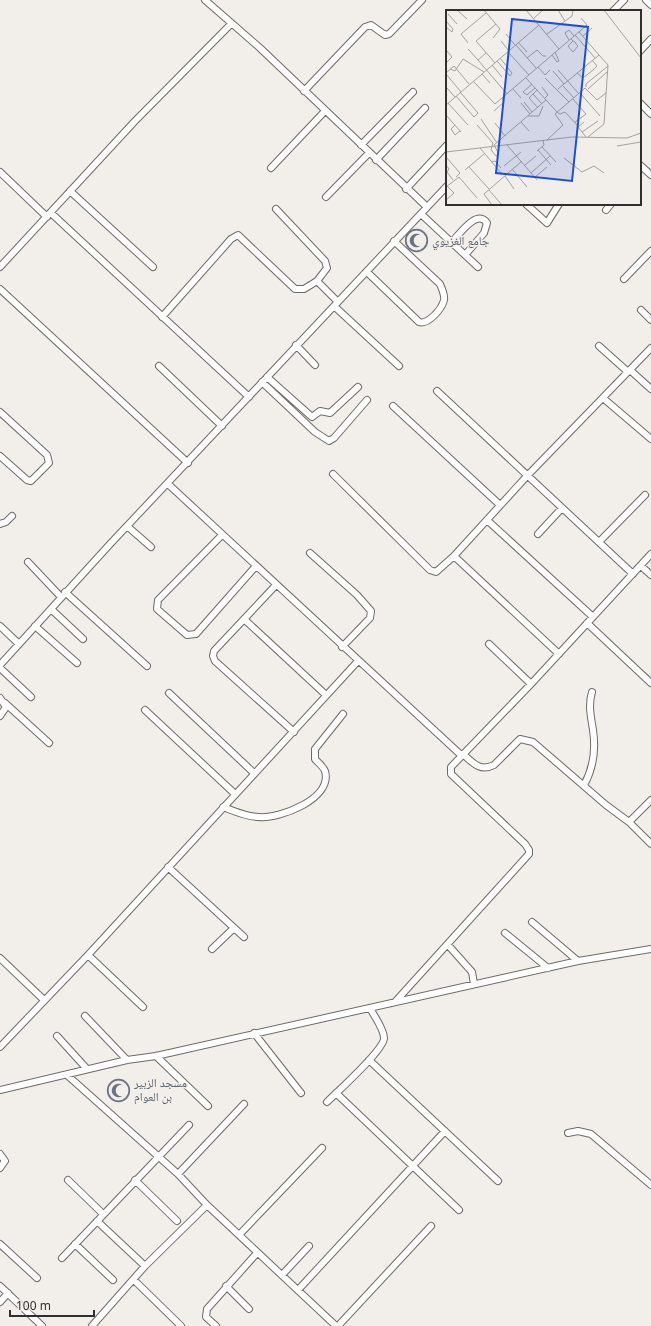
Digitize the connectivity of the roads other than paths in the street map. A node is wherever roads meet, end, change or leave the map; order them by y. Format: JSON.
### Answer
{"nodes":[{"id":1,"x":204,"y":0,"type":"edge"},
{"id":2,"x":422,"y":0,"type":"edge"},
{"id":3,"x":646,"y":0,"type":"edge"},
{"id":4,"x":620,"y":1,"type":"edge"},
{"id":5,"x":651,"y":5,"type":"edge"},
{"id":6,"x":614,"y":10,"type":"edge"},
{"id":7,"x":231,"y":24,"type":"junction"},
{"id":8,"x":651,"y":39,"type":"edge"},
{"id":9,"x":641,"y":50,"type":"edge"},
{"id":10,"x":304,"y":91,"type":"junction"},
{"id":11,"x":414,"y":92,"type":"dead end"},
{"id":12,"x":641,"y":104,"type":"edge"},
{"id":13,"x":425,"y":108,"type":"dead end"},
{"id":14,"x":325,"y":111,"type":"junction"},
{"id":15,"x":651,"y":114,"type":"edge"},
{"id":16,"x":361,"y":145,"type":"junction"},
{"id":17,"x":446,"y":146,"type":"edge"},
{"id":18,"x":369,"y":152,"type":"junction"},
{"id":19,"x":376,"y":160,"type":"junction"},
{"id":20,"x":271,"y":168,"type":"dead end"},
{"id":21,"x":641,"y":168,"type":"edge"},
{"id":22,"x":0,"y":172,"type":"edge"},
{"id":23,"x":651,"y":175,"type":"edge"},
{"id":24,"x":446,"y":187,"type":"edge"},
{"id":25,"x":406,"y":188,"type":"junction"},
{"id":26,"x":70,"y":191,"type":"junction"},
{"id":27,"x":326,"y":197,"type":"dead end"},
{"id":28,"x":527,"y":205,"type":"edge"},
{"id":29,"x":558,"y":205,"type":"edge"},
{"id":30,"x":610,"y":205,"type":"edge"},
{"id":31,"x":427,"y":207,"type":"junction"},
{"id":32,"x":276,"y":209,"type":"dead end"},
{"id":33,"x":606,"y":210,"type":"dead end"},
{"id":34,"x":420,"y":214,"type":"junction"},
{"id":35,"x":49,"y":215,"type":"junction"},
{"id":36,"x":394,"y":242,"type":"junction"},
{"id":37,"x":451,"y":243,"type":"junction"},
{"id":38,"x":651,"y":251,"type":"edge"},
{"id":39,"x":465,"y":255,"type":"junction"},
{"id":40,"x":0,"y":267,"type":"edge"},
{"id":41,"x":153,"y":267,"type":"dead end"},
{"id":42,"x":478,"y":267,"type":"dead end"},
{"id":43,"x":367,"y":272,"type":"junction"},
{"id":44,"x":624,"y":279,"type":"dead end"},
{"id":45,"x":317,"y":281,"type":"junction"},
{"id":46,"x":0,"y":288,"type":"edge"},
{"id":47,"x":336,"y":304,"type":"junction"},
{"id":48,"x":641,"y":310,"type":"dead end"},
{"id":49,"x":162,"y":317,"type":"junction"},
{"id":50,"x":651,"y":320,"type":"edge"},
{"id":51,"x":296,"y":345,"type":"junction"},
{"id":52,"x":599,"y":346,"type":"dead end"},
{"id":53,"x":651,"y":348,"type":"edge"},
{"id":54,"x":315,"y":365,"type":"dead end"},
{"id":55,"x":160,"y":366,"type":"dead end"},
{"id":56,"x":399,"y":366,"type":"dead end"},
{"id":57,"x":629,"y":371,"type":"junction"},
{"id":58,"x":267,"y":377,"type":"junction"},
{"id":59,"x":262,"y":382,"type":"junction"},
{"id":60,"x":358,"y":387,"type":"dead end"},
{"id":61,"x":651,"y":389,"type":"edge"},
{"id":62,"x":437,"y":392,"type":"dead end"},
{"id":63,"x":249,"y":397,"type":"junction"},
{"id":64,"x":603,"y":398,"type":"junction"},
{"id":65,"x":367,"y":400,"type":"dead end"},
{"id":66,"x":393,"y":406,"type":"dead end"},
{"id":67,"x":0,"y":412,"type":"edge"},
{"id":68,"x":222,"y":426,"type":"junction"},
{"id":69,"x":651,"y":440,"type":"edge"},
{"id":70,"x":0,"y":456,"type":"edge"},
{"id":71,"x":188,"y":462,"type":"junction"},
{"id":72,"x":333,"y":474,"type":"dead end"},
{"id":73,"x":527,"y":476,"type":"junction"},
{"id":74,"x":168,"y":484,"type":"junction"},
{"id":75,"x":645,"y":495,"type":"dead end"},
{"id":76,"x":500,"y":505,"type":"junction"},
{"id":77,"x":562,"y":508,"type":"junction"},
{"id":78,"x":12,"y":516,"type":"dead end"},
{"id":79,"x":487,"y":520,"type":"junction"},
{"id":80,"x":0,"y":524,"type":"edge"},
{"id":81,"x":127,"y":526,"type":"junction"},
{"id":82,"x":538,"y":534,"type":"dead end"},
{"id":83,"x":222,"y":536,"type":"junction"},
{"id":84,"x":599,"y":542,"type":"junction"},
{"id":85,"x":150,"y":547,"type":"dead end"},
{"id":86,"x":310,"y":553,"type":"dead end"},
{"id":87,"x":651,"y":554,"type":"edge"},
{"id":88,"x":454,"y":556,"type":"junction"},
{"id":89,"x":28,"y":562,"type":"dead end"},
{"id":90,"x":256,"y":566,"type":"junction"},
{"id":91,"x":641,"y":566,"type":"junction"},
{"id":92,"x":633,"y":574,"type":"junction"},
{"id":93,"x":651,"y":575,"type":"edge"},
{"id":94,"x":276,"y":585,"type":"junction"},
{"id":95,"x":63,"y":595,"type":"junction"},
{"id":96,"x":50,"y":609,"type":"junction"},
{"id":97,"x":593,"y":617,"type":"junction"},
{"id":98,"x":244,"y":619,"type":"junction"},
{"id":99,"x":587,"y":623,"type":"junction"},
{"id":100,"x":0,"y":626,"type":"edge"},
{"id":101,"x":35,"y":626,"type":"junction"},
{"id":102,"x":83,"y":639,"type":"dead end"},
{"id":103,"x":19,"y":644,"type":"junction"},
{"id":104,"x":490,"y":644,"type":"dead end"},
{"id":105,"x":342,"y":647,"type":"junction"},
{"id":106,"x":559,"y":654,"type":"junction"},
{"id":107,"x":358,"y":661,"type":"junction"},
{"id":108,"x":77,"y":663,"type":"dead end"},
{"id":109,"x":0,"y":665,"type":"edge"},
{"id":110,"x":147,"y":666,"type":"dead end"},
{"id":111,"x":0,"y":668,"type":"edge"},
{"id":112,"x":531,"y":684,"type":"junction"},
{"id":113,"x":651,"y":684,"type":"edge"},
{"id":114,"x":592,"y":692,"type":"dead end"},
{"id":115,"x":169,"y":693,"type":"dead end"},
{"id":116,"x":326,"y":695,"type":"junction"},
{"id":117,"x":31,"y":697,"type":"dead end"},
{"id":118,"x":0,"y":698,"type":"edge"},
{"id":119,"x":5,"y":703,"type":"junction"},
{"id":120,"x":145,"y":710,"type":"dead end"},
{"id":121,"x":343,"y":714,"type":"dead end"},
{"id":122,"x":0,"y":716,"type":"edge"},
{"id":123,"x":294,"y":732,"type":"junction"},
{"id":124,"x":49,"y":743,"type":"dead end"},
{"id":125,"x":462,"y":754,"type":"junction"},
{"id":126,"x":254,"y":773,"type":"junction"},
{"id":127,"x":584,"y":785,"type":"junction"},
{"id":128,"x":235,"y":794,"type":"junction"},
{"id":129,"x":651,"y":800,"type":"edge"},
{"id":130,"x":223,"y":807,"type":"junction"},
{"id":131,"x":629,"y":822,"type":"junction"},
{"id":132,"x":651,"y":844,"type":"edge"},
{"id":133,"x":168,"y":867,"type":"junction"},
{"id":134,"x":532,"y":922,"type":"dead end"},
{"id":135,"x":234,"y":928,"type":"junction"},
{"id":136,"x":505,"y":933,"type":"dead end"},
{"id":137,"x":244,"y":937,"type":"dead end"},
{"id":138,"x":448,"y":945,"type":"junction"},
{"id":139,"x":212,"y":949,"type":"dead end"},
{"id":140,"x":651,"y":949,"type":"edge"},
{"id":141,"x":88,"y":955,"type":"junction"},
{"id":142,"x":0,"y":958,"type":"edge"},
{"id":143,"x":578,"y":961,"type":"junction"},
{"id":144,"x":548,"y":968,"type":"junction"},
{"id":145,"x":474,"y":984,"type":"junction"},
{"id":146,"x":44,"y":1000,"type":"junction"},
{"id":147,"x":395,"y":1002,"type":"junction"},
{"id":148,"x":143,"y":1007,"type":"dead end"},
{"id":149,"x":370,"y":1008,"type":"junction"},
{"id":150,"x":85,"y":1016,"type":"dead end"},
{"id":151,"x":254,"y":1033,"type":"junction"},
{"id":152,"x":57,"y":1036,"type":"dead end"},
{"id":153,"x":0,"y":1047,"type":"edge"},
{"id":154,"x":156,"y":1056,"type":"junction"},
{"id":155,"x":127,"y":1060,"type":"junction"},
{"id":156,"x":369,"y":1060,"type":"junction"},
{"id":157,"x":87,"y":1069,"type":"junction"},
{"id":158,"x":67,"y":1074,"type":"junction"},
{"id":159,"x":0,"y":1090,"type":"edge"},
{"id":160,"x":301,"y":1092,"type":"dead end"},
{"id":161,"x":336,"y":1093,"type":"junction"},
{"id":162,"x":327,"y":1102,"type":"dead end"},
{"id":163,"x":244,"y":1104,"type":"dead end"},
{"id":164,"x":208,"y":1106,"type":"dead end"},
{"id":165,"x":189,"y":1125,"type":"dead end"},
{"id":166,"x":445,"y":1131,"type":"junction"},
{"id":167,"x":568,"y":1133,"type":"dead end"},
{"id":168,"x":322,"y":1148,"type":"dead end"},
{"id":169,"x":0,"y":1154,"type":"edge"},
{"id":170,"x":158,"y":1156,"type":"junction"},
{"id":171,"x":412,"y":1165,"type":"junction"},
{"id":172,"x":0,"y":1168,"type":"edge"},
{"id":173,"x":178,"y":1174,"type":"junction"},
{"id":174,"x":68,"y":1180,"type":"dead end"},
{"id":175,"x":135,"y":1180,"type":"junction"},
{"id":176,"x":498,"y":1181,"type":"dead end"},
{"id":177,"x":651,"y":1185,"type":"edge"},
{"id":178,"x":207,"y":1205,"type":"junction"},
{"id":179,"x":458,"y":1210,"type":"dead end"},
{"id":180,"x":103,"y":1214,"type":"junction"},
{"id":181,"x":97,"y":1221,"type":"junction"},
{"id":182,"x":177,"y":1221,"type":"dead end"},
{"id":183,"x":431,"y":1226,"type":"dead end"},
{"id":184,"x":239,"y":1235,"type":"junction"},
{"id":185,"x":0,"y":1244,"type":"edge"},
{"id":186,"x":74,"y":1244,"type":"junction"},
{"id":187,"x":309,"y":1246,"type":"dead end"},
{"id":188,"x":257,"y":1253,"type":"junction"},
{"id":189,"x":62,"y":1258,"type":"dead end"},
{"id":190,"x":146,"y":1266,"type":"junction"},
{"id":191,"x":282,"y":1275,"type":"junction"},
{"id":192,"x":37,"y":1278,"type":"dead end"},
{"id":193,"x":114,"y":1280,"type":"dead end"},
{"id":194,"x":134,"y":1280,"type":"junction"},
{"id":195,"x":0,"y":1286,"type":"edge"},
{"id":196,"x":226,"y":1286,"type":"junction"},
{"id":197,"x":298,"y":1290,"type":"junction"},
{"id":198,"x":8,"y":1293,"type":"junction"},
{"id":199,"x":0,"y":1302,"type":"edge"},
{"id":200,"x":249,"y":1309,"type":"dead end"},
{"id":201,"x":42,"y":1326,"type":"edge"},
{"id":202,"x":92,"y":1326,"type":"edge"},
{"id":203,"x":182,"y":1326,"type":"edge"},
{"id":204,"x":216,"y":1326,"type":"edge"},
{"id":205,"x":337,"y":1326,"type":"edge"}],
"edges":[{"from":1,"to":7,"type":"street"},
{"from":2,"to":10,"type":"street"},
{"from":3,"to":5,"type":"street"},
{"from":4,"to":6,"type":"street"},
{"from":7,"to":10,"type":"street"},
{"from":7,"to":26,"type":"street"},
{"from":8,"to":9,"type":"street"},
{"from":10,"to":14,"type":"street"},
{"from":11,"to":16,"type":"street"},
{"from":12,"to":15,"type":"street"},
{"from":13,"to":19,"type":"street"},
{"from":14,"to":16,"type":"street"},
{"from":14,"to":20,"type":"street"},
{"from":16,"to":18,"type":"street"},
{"from":17,"to":25,"type":"street"},
{"from":18,"to":19,"type":"street"},
{"from":18,"to":27,"type":"street"},
{"from":19,"to":25,"type":"street"},
{"from":21,"to":23,"type":"street"},
{"from":22,"to":35,"type":"street"},
{"from":24,"to":31,"type":"street"},
{"from":25,"to":31,"type":"street"},
{"from":26,"to":35,"type":"street"},
{"from":26,"to":41,"type":"street"},
{"from":28,"to":29,"type":"street"},
{"from":30,"to":33,"type":"street"},
{"from":31,"to":34,"type":"street"},
{"from":32,"to":45,"type":"street"},
{"from":34,"to":36,"type":"street"},
{"from":34,"to":37,"type":"street"},
{"from":35,"to":40,"type":"street"},
{"from":35,"to":49,"type":"street"},
{"from":36,"to":43,"type":"street"},
{"from":36,"to":43,"type":"street"},
{"from":37,"to":39,"type":"street"},
{"from":37,"to":39,"type":"street"},
{"from":38,"to":44,"type":"street"},
{"from":39,"to":42,"type":"street"},
{"from":43,"to":47,"type":"street"},
{"from":45,"to":47,"type":"street"},
{"from":45,"to":49,"type":"street"},
{"from":46,"to":71,"type":"street"},
{"from":47,"to":51,"type":"street"},
{"from":47,"to":56,"type":"street"},
{"from":48,"to":50,"type":"street"},
{"from":49,"to":63,"type":"street"},
{"from":51,"to":54,"type":"street"},
{"from":51,"to":58,"type":"street"},
{"from":52,"to":57,"type":"street"},
{"from":53,"to":57,"type":"street"},
{"from":55,"to":68,"type":"street"},
{"from":57,"to":61,"type":"street"},
{"from":57,"to":64,"type":"street"},
{"from":58,"to":59,"type":"street"},
{"from":58,"to":60,"type":"street"},
{"from":59,"to":63,"type":"street"},
{"from":59,"to":65,"type":"street"},
{"from":62,"to":73,"type":"street"},
{"from":63,"to":68,"type":"street"},
{"from":64,"to":69,"type":"street"},
{"from":64,"to":73,"type":"street"},
{"from":66,"to":76,"type":"street"},
{"from":67,"to":70,"type":"street"},
{"from":68,"to":71,"type":"street"},
{"from":71,"to":74,"type":"street"},
{"from":72,"to":88,"type":"street"},
{"from":73,"to":76,"type":"street"},
{"from":73,"to":77,"type":"street"},
{"from":74,"to":81,"type":"street"},
{"from":74,"to":83,"type":"street"},
{"from":75,"to":84,"type":"street"},
{"from":76,"to":79,"type":"street"},
{"from":77,"to":82,"type":"street"},
{"from":77,"to":84,"type":"street"},
{"from":78,"to":80,"type":"street"},
{"from":79,"to":88,"type":"street"},
{"from":79,"to":97,"type":"street"},
{"from":81,"to":85,"type":"street"},
{"from":81,"to":95,"type":"street"},
{"from":83,"to":90,"type":"street"},
{"from":83,"to":90,"type":"street"},
{"from":84,"to":92,"type":"street"},
{"from":86,"to":105,"type":"street"},
{"from":87,"to":91,"type":"street"},
{"from":88,"to":106,"type":"street"},
{"from":89,"to":95,"type":"street"},
{"from":90,"to":94,"type":"street"},
{"from":91,"to":92,"type":"street"},
{"from":91,"to":93,"type":"street"},
{"from":92,"to":97,"type":"street"},
{"from":94,"to":98,"type":"street"},
{"from":94,"to":105,"type":"street"},
{"from":95,"to":96,"type":"street"},
{"from":95,"to":110,"type":"street"},
{"from":96,"to":101,"type":"street"},
{"from":96,"to":102,"type":"street"},
{"from":97,"to":99,"type":"street"},
{"from":98,"to":116,"type":"street"},
{"from":98,"to":123,"type":"street"},
{"from":99,"to":106,"type":"street"},
{"from":99,"to":113,"type":"street"},
{"from":100,"to":103,"type":"street"},
{"from":101,"to":103,"type":"street"},
{"from":101,"to":108,"type":"street"},
{"from":103,"to":109,"type":"street"},
{"from":104,"to":112,"type":"street"},
{"from":105,"to":107,"type":"street"},
{"from":106,"to":112,"type":"street"},
{"from":107,"to":116,"type":"street"},
{"from":107,"to":125,"type":"street"},
{"from":111,"to":117,"type":"street"},
{"from":112,"to":125,"type":"street"},
{"from":114,"to":127,"type":"street"},
{"from":115,"to":126,"type":"street"},
{"from":116,"to":123,"type":"street"},
{"from":118,"to":119,"type":"street"},
{"from":119,"to":122,"type":"street"},
{"from":119,"to":124,"type":"street"},
{"from":120,"to":128,"type":"street"},
{"from":121,"to":130,"type":"street"},
{"from":123,"to":126,"type":"street"},
{"from":125,"to":127,"type":"street"},
{"from":125,"to":138,"type":"street"},
{"from":126,"to":128,"type":"street"},
{"from":127,"to":131,"type":"street"},
{"from":128,"to":130,"type":"street"},
{"from":129,"to":131,"type":"street"},
{"from":130,"to":133,"type":"street"},
{"from":131,"to":132,"type":"street"},
{"from":133,"to":135,"type":"street"},
{"from":133,"to":141,"type":"street"},
{"from":134,"to":143,"type":"street"},
{"from":135,"to":137,"type":"street"},
{"from":135,"to":139,"type":"street"},
{"from":136,"to":144,"type":"street"},
{"from":138,"to":145,"type":"street"},
{"from":138,"to":147,"type":"street"},
{"from":140,"to":143,"type":"street"},
{"from":141,"to":146,"type":"street"},
{"from":141,"to":148,"type":"street"},
{"from":142,"to":146,"type":"street"},
{"from":143,"to":144,"type":"street"},
{"from":144,"to":145,"type":"street"},
{"from":145,"to":147,"type":"street"},
{"from":146,"to":153,"type":"street"},
{"from":147,"to":149,"type":"street"},
{"from":149,"to":151,"type":"street"},
{"from":149,"to":156,"type":"street"},
{"from":150,"to":155,"type":"street"},
{"from":151,"to":154,"type":"street"},
{"from":151,"to":160,"type":"street"},
{"from":152,"to":157,"type":"street"},
{"from":154,"to":155,"type":"street"},
{"from":154,"to":164,"type":"street"},
{"from":155,"to":157,"type":"street"},
{"from":156,"to":161,"type":"street"},
{"from":156,"to":166,"type":"street"},
{"from":157,"to":158,"type":"street"},
{"from":158,"to":159,"type":"street"},
{"from":158,"to":170,"type":"street"},
{"from":161,"to":162,"type":"street"},
{"from":161,"to":171,"type":"street"},
{"from":163,"to":173,"type":"street"},
{"from":165,"to":170,"type":"street"},
{"from":166,"to":171,"type":"street"},
{"from":166,"to":176,"type":"street"},
{"from":167,"to":177,"type":"street"},
{"from":168,"to":184,"type":"street"},
{"from":169,"to":172,"type":"street"},
{"from":170,"to":173,"type":"street"},
{"from":170,"to":175,"type":"street"},
{"from":171,"to":179,"type":"street"},
{"from":171,"to":197,"type":"street"},
{"from":173,"to":178,"type":"street"},
{"from":174,"to":180,"type":"street"},
{"from":175,"to":180,"type":"street"},
{"from":175,"to":182,"type":"street"},
{"from":178,"to":184,"type":"street"},
{"from":178,"to":190,"type":"street"},
{"from":180,"to":181,"type":"street"},
{"from":181,"to":186,"type":"street"},
{"from":181,"to":190,"type":"street"},
{"from":183,"to":205,"type":"street"},
{"from":184,"to":188,"type":"street"},
{"from":185,"to":192,"type":"street"},
{"from":186,"to":189,"type":"street"},
{"from":186,"to":193,"type":"street"},
{"from":187,"to":191,"type":"street"},
{"from":188,"to":191,"type":"street"},
{"from":188,"to":196,"type":"street"},
{"from":190,"to":194,"type":"street"},
{"from":191,"to":197,"type":"street"},
{"from":194,"to":202,"type":"street"},
{"from":194,"to":203,"type":"street"},
{"from":195,"to":198,"type":"street"},
{"from":196,"to":200,"type":"street"},
{"from":196,"to":204,"type":"street"},
{"from":197,"to":205,"type":"street"},
{"from":198,"to":199,"type":"street"},
{"from":198,"to":201,"type":"street"}]}
